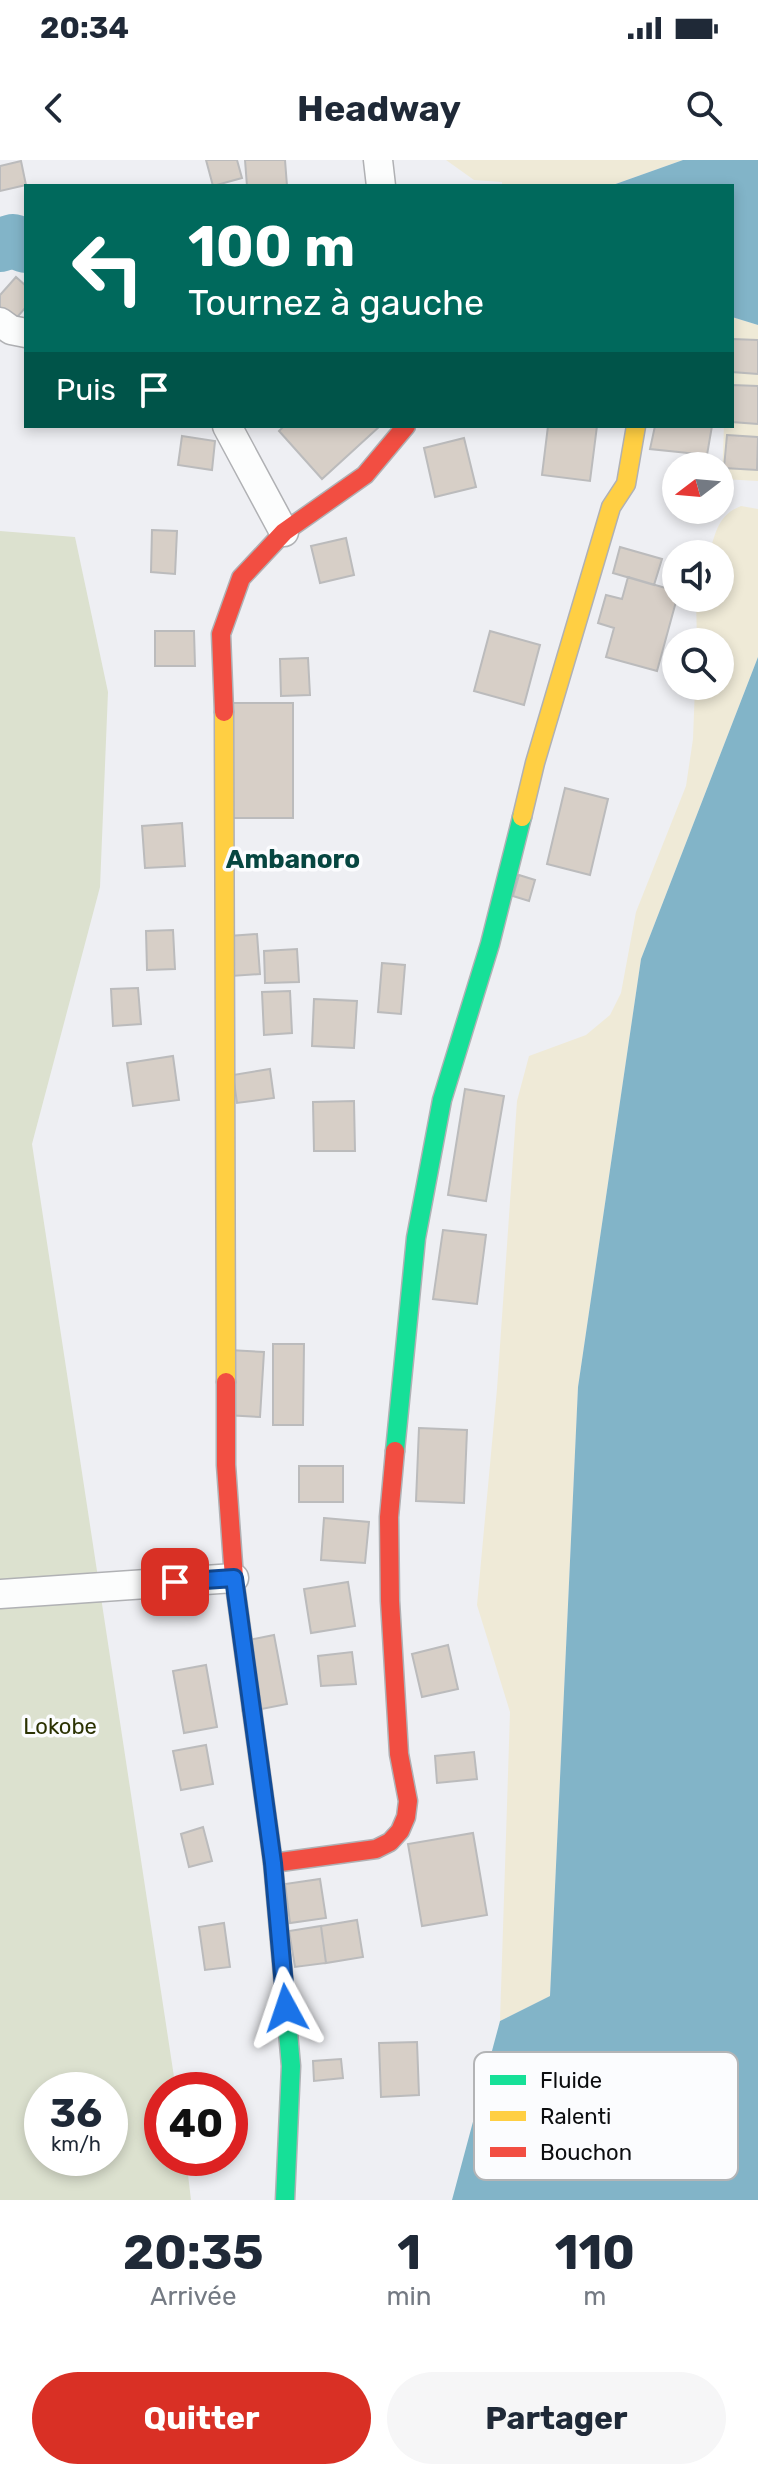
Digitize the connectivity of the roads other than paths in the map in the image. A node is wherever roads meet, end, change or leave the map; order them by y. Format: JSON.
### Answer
{"nodes":[{"id":1,"x":0,"y":322,"type":"edge"},
{"id":2,"x":24,"y":333,"type":"edge"},
{"id":3,"x":228,"y":428,"type":"edge"},
{"id":4,"x":408,"y":428,"type":"edge"},
{"id":5,"x":636,"y":428,"type":"edge"},
{"id":6,"x":284,"y":532,"type":"junction"},
{"id":7,"x":234,"y":1578,"type":"junction"},
{"id":8,"x":0,"y":1594,"type":"edge"},
{"id":9,"x":273,"y":1863,"type":"junction"},
{"id":10,"x":285,"y":2200,"type":"edge"}],
"edges":[{"from":1,"to":2,"type":"street"},
{"from":3,"to":6,"type":"street"},
{"from":4,"to":6,"type":"street"},
{"from":5,"to":9,"type":"street"},
{"from":6,"to":7,"type":"street"},
{"from":7,"to":8,"type":"street"},
{"from":7,"to":9,"type":"street"},
{"from":9,"to":10,"type":"street"}]}
